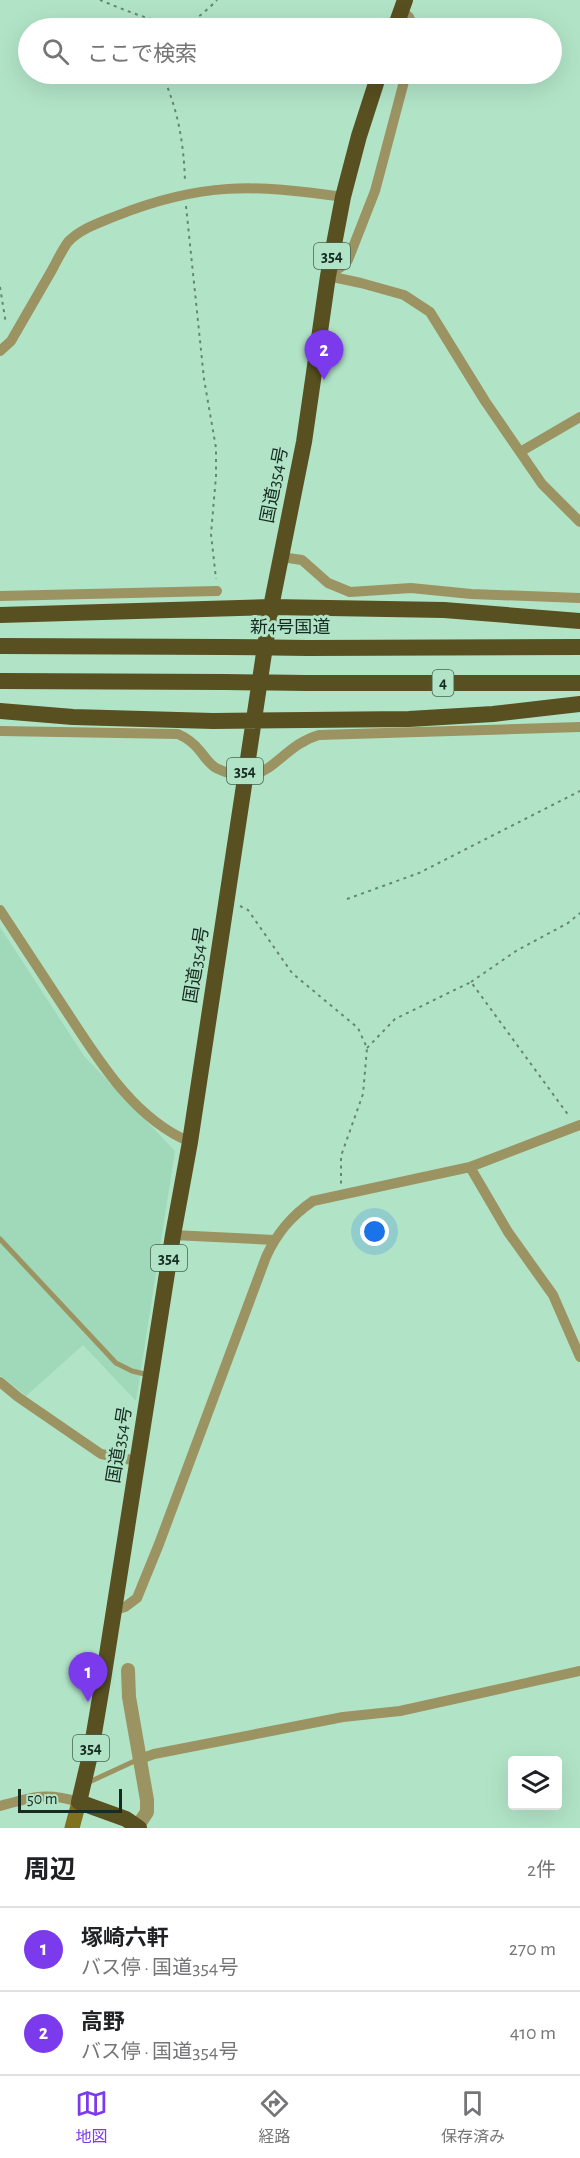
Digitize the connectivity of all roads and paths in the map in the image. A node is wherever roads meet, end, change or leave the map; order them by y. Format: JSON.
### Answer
{"nodes":[{"id":1,"x":99,"y":0,"type":"edge"},
{"id":2,"x":217,"y":0,"type":"edge"},
{"id":3,"x":146,"y":18,"type":"edge"},
{"id":4,"x":196,"y":18,"type":"edge"},
{"id":5,"x":166,"y":84,"type":"edge"},
{"id":6,"x":376,"y":84,"type":"edge"},
{"id":7,"x":403,"y":84,"type":"edge"},
{"id":8,"x":185,"y":194,"type":"junction"},
{"id":9,"x":343,"y":197,"type":"junction"},
{"id":10,"x":328,"y":276,"type":"junction"},
{"id":11,"x":0,"y":287,"type":"edge"},
{"id":12,"x":11,"y":341,"type":"junction"},
{"id":13,"x":0,"y":351,"type":"edge"},
{"id":14,"x":580,"y":417,"type":"edge"},
{"id":15,"x":520,"y":452,"type":"junction"},
{"id":16,"x":580,"y":522,"type":"edge"},
{"id":17,"x":281,"y":557,"type":"junction"},
{"id":18,"x":217,"y":591,"type":"joint"},
{"id":19,"x":0,"y":596,"type":"edge"},
{"id":20,"x":580,"y":598,"type":"edge"},
{"id":21,"x":270,"y":607,"type":"junction"},
{"id":22,"x":0,"y":615,"type":"edge"},
{"id":23,"x":580,"y":621,"type":"edge"},
{"id":24,"x":0,"y":646,"type":"edge"},
{"id":25,"x":580,"y":648,"type":"edge"},
{"id":26,"x":0,"y":681,"type":"edge"},
{"id":27,"x":580,"y":683,"type":"edge"},
{"id":28,"x":580,"y":704,"type":"edge"},
{"id":29,"x":0,"y":711,"type":"edge"},
{"id":30,"x":253,"y":720,"type":"junction"},
{"id":31,"x":580,"y":726,"type":"edge"},
{"id":32,"x":0,"y":731,"type":"edge"},
{"id":33,"x":244,"y":776,"type":"junction"},
{"id":34,"x":580,"y":791,"type":"edge"},
{"id":35,"x":227,"y":898,"type":"junction"},
{"id":36,"x":347,"y":899,"type":"dead end"},
{"id":37,"x":0,"y":910,"type":"edge"},
{"id":38,"x":580,"y":913,"type":"edge"},
{"id":39,"x":471,"y":982,"type":"junction"},
{"id":40,"x":367,"y":1048,"type":"junction"},
{"id":41,"x":578,"y":1126,"type":"edge"},
{"id":42,"x":190,"y":1142,"type":"junction"},
{"id":43,"x":470,"y":1167,"type":"junction"},
{"id":44,"x":337,"y":1196,"type":"junction"},
{"id":45,"x":173,"y":1235,"type":"junction"},
{"id":46,"x":0,"y":1239,"type":"edge"},
{"id":47,"x":274,"y":1240,"type":"junction"},
{"id":48,"x":580,"y":1357,"type":"edge"},
{"id":49,"x":151,"y":1375,"type":"junction"},
{"id":50,"x":0,"y":1382,"type":"edge"},
{"id":51,"x":137,"y":1461,"type":"junction"},
{"id":52,"x":115,"y":1610,"type":"junction"},
{"id":53,"x":128,"y":1670,"type":"dead end"},
{"id":54,"x":580,"y":1671,"type":"edge"},
{"id":55,"x":140,"y":1759,"type":"junction"},
{"id":56,"x":84,"y":1785,"type":"junction"},
{"id":57,"x":79,"y":1802,"type":"junction"},
{"id":58,"x":0,"y":1805,"type":"edge"},
{"id":59,"x":138,"y":1827,"type":"edge"},
{"id":60,"x":72,"y":1828,"type":"edge"}],
"edges":[{"from":1,"to":3,"type":"path"},
{"from":2,"to":4,"type":"path"},
{"from":5,"to":8,"type":"path"},
{"from":6,"to":9,"type":"highway","name":"国道354号","number":"354"},
{"from":7,"to":10,"type":"street"},
{"from":8,"to":9,"type":"street"},
{"from":8,"to":12,"type":"street"},
{"from":8,"to":18,"type":"path"},
{"from":9,"to":10,"type":"highway","name":"国道354号","number":"354"},
{"from":10,"to":15,"type":"street"},
{"from":10,"to":17,"type":"highway","name":"国道354号","number":"354"},
{"from":11,"to":12,"type":"path"},
{"from":12,"to":13,"type":"street"},
{"from":14,"to":15,"type":"street"},
{"from":15,"to":16,"type":"street"},
{"from":17,"to":20,"type":"street"},
{"from":17,"to":21,"type":"highway","name":"国道354号","number":"354"},
{"from":18,"to":19,"type":"street"},
{"from":21,"to":22,"type":"highway"},
{"from":21,"to":23,"type":"highway"},
{"from":21,"to":30,"type":"highway","name":"国道354号","number":"354"},
{"from":24,"to":25,"type":"highway","name":"新4号国道","number":"4","bridge":true},
{"from":26,"to":27,"type":"highway","number":"4","bridge":true},
{"from":28,"to":30,"type":"highway"},
{"from":29,"to":30,"type":"highway"},
{"from":30,"to":33,"type":"highway","name":"国道354号","number":"354"},
{"from":31,"to":33,"type":"street"},
{"from":32,"to":33,"type":"street"},
{"from":33,"to":35,"type":"highway","name":"国道354号","number":"354"},
{"from":34,"to":36,"type":"path"},
{"from":35,"to":40,"type":"path"},
{"from":35,"to":42,"type":"highway","name":"国道354号","number":"354"},
{"from":37,"to":42,"type":"street"},
{"from":38,"to":39,"type":"path"},
{"from":39,"to":40,"type":"path"},
{"from":39,"to":41,"type":"path"},
{"from":40,"to":44,"type":"path"},
{"from":41,"to":43,"type":"street"},
{"from":42,"to":45,"type":"highway","name":"国道354号","number":"354"},
{"from":43,"to":44,"type":"street"},
{"from":43,"to":48,"type":"street"},
{"from":44,"to":47,"type":"street"},
{"from":45,"to":47,"type":"street"},
{"from":45,"to":49,"type":"highway","name":"国道354号","number":"354"},
{"from":46,"to":49,"type":"lane"},
{"from":47,"to":52,"type":"street"},
{"from":49,"to":51,"type":"highway","name":"国道354号","number":"354"},
{"from":50,"to":51,"type":"street"},
{"from":51,"to":52,"type":"highway","name":"国道354号","number":"354"},
{"from":52,"to":56,"type":"highway","name":"国道354号","number":"354"},
{"from":53,"to":55,"type":"street"},
{"from":54,"to":55,"type":"street"},
{"from":55,"to":56,"type":"lane"},
{"from":55,"to":59,"type":"street"},
{"from":56,"to":57,"type":"highway","name":"国道354号","number":"354"},
{"from":57,"to":58,"type":"street"},
{"from":57,"to":59,"type":"highway"},
{"from":57,"to":60,"type":"main road"}]}
